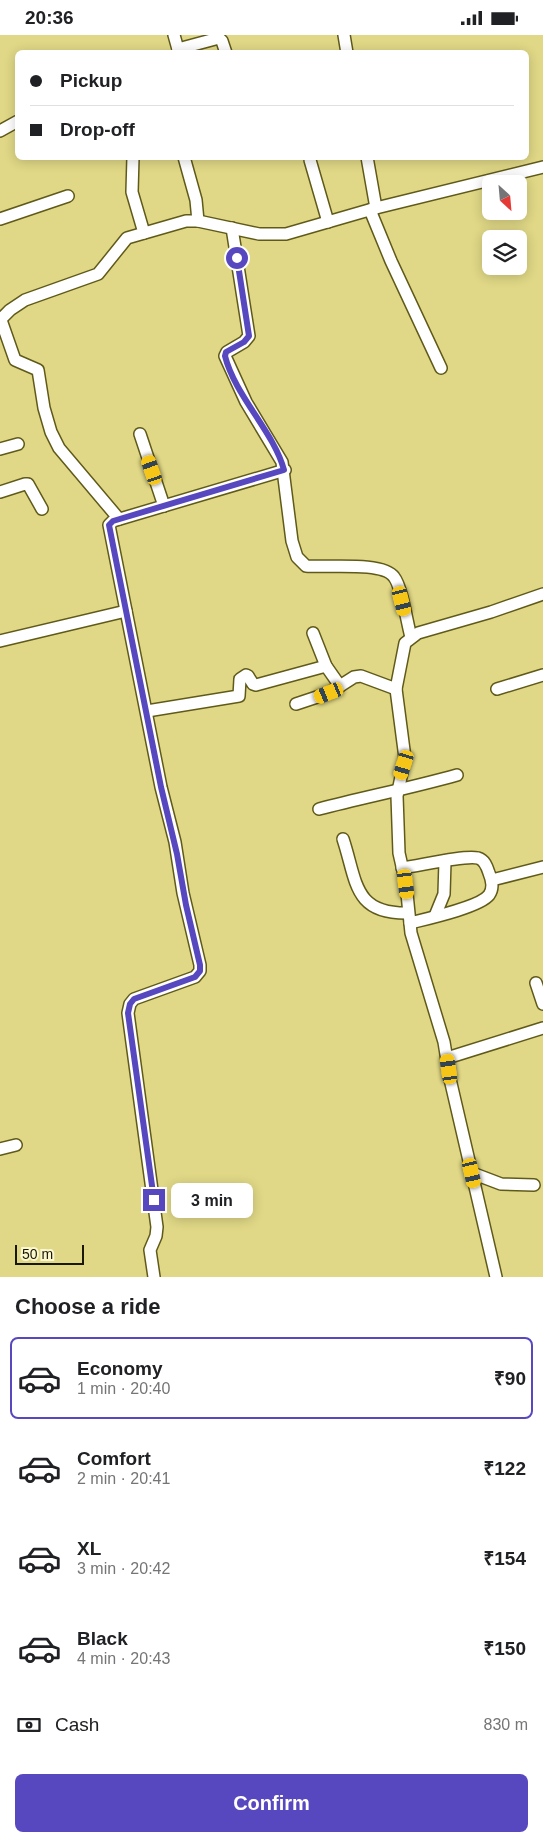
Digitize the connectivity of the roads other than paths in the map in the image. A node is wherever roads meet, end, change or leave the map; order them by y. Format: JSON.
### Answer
{"nodes":[{"id":1,"x":174,"y":35,"type":"edge"},
{"id":2,"x":344,"y":35,"type":"edge"},
{"id":3,"x":178,"y":50,"type":"edge"},
{"id":4,"x":181,"y":50,"type":"edge"},
{"id":5,"x":225,"y":50,"type":"edge"},
{"id":6,"x":346,"y":50,"type":"edge"},
{"id":7,"x":15,"y":123,"type":"edge"},
{"id":8,"x":0,"y":131,"type":"edge"},
{"id":9,"x":133,"y":160,"type":"edge"},
{"id":10,"x":185,"y":160,"type":"edge"},
{"id":11,"x":310,"y":160,"type":"dead end"},
{"id":12,"x":367,"y":160,"type":"edge"},
{"id":13,"x":543,"y":167,"type":"edge"},
{"id":14,"x":68,"y":196,"type":"dead end"},
{"id":15,"x":373,"y":209,"type":"junction"},
{"id":16,"x":0,"y":219,"type":"edge"},
{"id":17,"x":198,"y":221,"type":"junction"},
{"id":18,"x":328,"y":222,"type":"junction"},
{"id":19,"x":232,"y":228,"type":"junction"},
{"id":20,"x":144,"y":233,"type":"junction"},
{"id":21,"x":0,"y":320,"type":"edge"},
{"id":22,"x":442,"y":368,"type":"dead end"},
{"id":23,"x":140,"y":435,"type":"dead end"},
{"id":24,"x":18,"y":444,"type":"dead end"},
{"id":25,"x":0,"y":449,"type":"edge"},
{"id":26,"x":284,"y":470,"type":"junction"},
{"id":27,"x":0,"y":492,"type":"edge"},
{"id":28,"x":164,"y":506,"type":"junction"},
{"id":29,"x":42,"y":509,"type":"dead end"},
{"id":30,"x":119,"y":519,"type":"junction"},
{"id":31,"x":542,"y":597,"type":"edge"},
{"id":32,"x":126,"y":611,"type":"junction"},
{"id":33,"x":313,"y":633,"type":"dead end"},
{"id":34,"x":411,"y":637,"type":"junction"},
{"id":35,"x":0,"y":641,"type":"edge"},
{"id":36,"x":326,"y":666,"type":"junction"},
{"id":37,"x":543,"y":675,"type":"edge"},
{"id":38,"x":340,"y":686,"type":"junction"},
{"id":39,"x":396,"y":689,"type":"junction"},
{"id":40,"x":497,"y":689,"type":"dead end"},
{"id":41,"x":296,"y":704,"type":"dead end"},
{"id":42,"x":147,"y":711,"type":"junction"},
{"id":43,"x":458,"y":775,"type":"dead end"},
{"id":44,"x":398,"y":790,"type":"junction"},
{"id":45,"x":319,"y":809,"type":"dead end"},
{"id":46,"x":343,"y":839,"type":"dead end"},
{"id":47,"x":445,"y":861,"type":"junction"},
{"id":48,"x":543,"y":867,"type":"edge"},
{"id":49,"x":402,"y":868,"type":"junction"},
{"id":50,"x":492,"y":880,"type":"junction"},
{"id":51,"x":435,"y":917,"type":"junction"},
{"id":52,"x":409,"y":918,"type":"junction"},
{"id":53,"x":536,"y":983,"type":"dead end"},
{"id":54,"x":543,"y":1004,"type":"edge"},
{"id":55,"x":543,"y":1029,"type":"edge"},
{"id":56,"x":447,"y":1058,"type":"junction"},
{"id":57,"x":16,"y":1145,"type":"dead end"},
{"id":58,"x":0,"y":1149,"type":"edge"},
{"id":59,"x":472,"y":1173,"type":"junction"},
{"id":60,"x":534,"y":1185,"type":"dead end"},
{"id":61,"x":154,"y":1277,"type":"edge"},
{"id":62,"x":496,"y":1277,"type":"edge"}],
"edges":[{"from":1,"to":3,"type":"street"},
{"from":2,"to":6,"type":"street"},
{"from":4,"to":5,"type":"street"},
{"from":7,"to":8,"type":"street"},
{"from":9,"to":20,"type":"street"},
{"from":10,"to":17,"type":"street"},
{"from":11,"to":18,"type":"street"},
{"from":12,"to":15,"type":"street"},
{"from":13,"to":15,"type":"street"},
{"from":14,"to":16,"type":"street"},
{"from":15,"to":18,"type":"street"},
{"from":15,"to":22,"type":"street"},
{"from":17,"to":19,"type":"street"},
{"from":17,"to":20,"type":"street"},
{"from":18,"to":19,"type":"street"},
{"from":19,"to":26,"type":"street"},
{"from":20,"to":21,"type":"street"},
{"from":21,"to":30,"type":"street"},
{"from":23,"to":28,"type":"street"},
{"from":24,"to":25,"type":"street"},
{"from":26,"to":28,"type":"street"},
{"from":26,"to":34,"type":"street"},
{"from":27,"to":29,"type":"street"},
{"from":28,"to":30,"type":"street"},
{"from":30,"to":32,"type":"street"},
{"from":31,"to":34,"type":"street"},
{"from":32,"to":35,"type":"street"},
{"from":32,"to":42,"type":"street"},
{"from":33,"to":36,"type":"street"},
{"from":34,"to":39,"type":"street"},
{"from":36,"to":38,"type":"street"},
{"from":36,"to":42,"type":"street"},
{"from":37,"to":40,"type":"street"},
{"from":38,"to":39,"type":"street"},
{"from":38,"to":41,"type":"street"},
{"from":39,"to":44,"type":"street"},
{"from":42,"to":61,"type":"street"},
{"from":43,"to":44,"type":"street"},
{"from":44,"to":45,"type":"street"},
{"from":44,"to":49,"type":"street"},
{"from":46,"to":52,"type":"street"},
{"from":47,"to":49,"type":"street"},
{"from":47,"to":50,"type":"street"},
{"from":47,"to":51,"type":"street"},
{"from":48,"to":50,"type":"street"},
{"from":49,"to":52,"type":"street"},
{"from":50,"to":51,"type":"street"},
{"from":51,"to":52,"type":"street"},
{"from":52,"to":56,"type":"street"},
{"from":53,"to":54,"type":"street"},
{"from":55,"to":56,"type":"street"},
{"from":56,"to":59,"type":"street"},
{"from":57,"to":58,"type":"street"},
{"from":59,"to":60,"type":"street"},
{"from":59,"to":62,"type":"street"}]}
